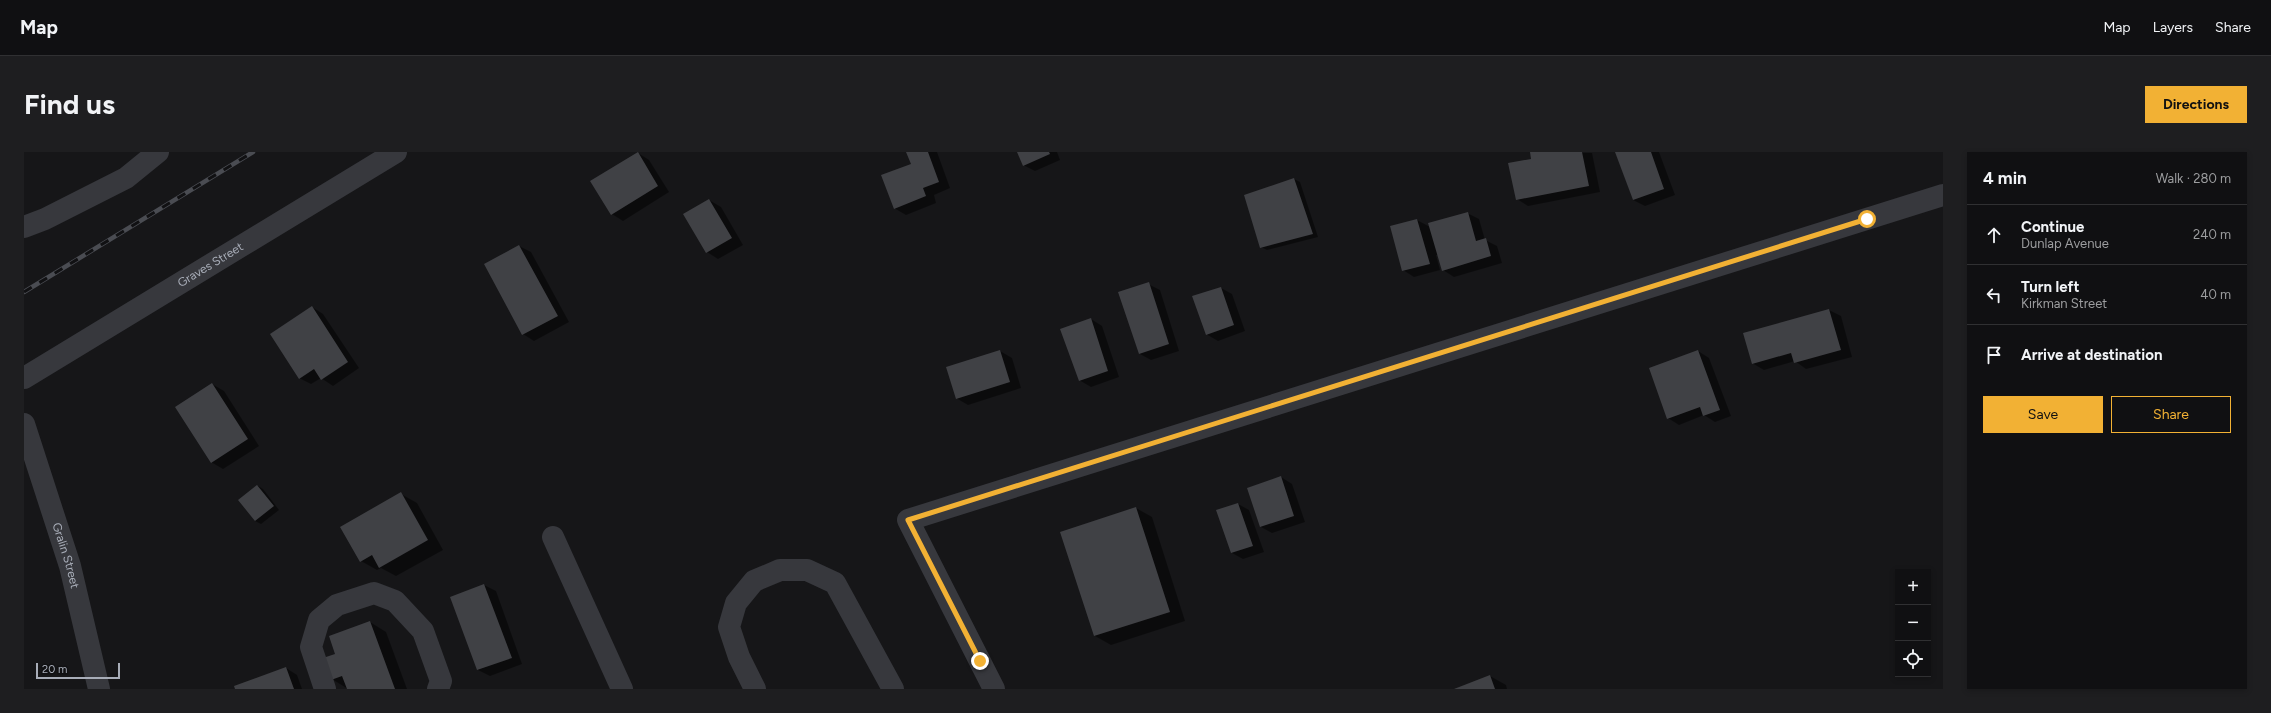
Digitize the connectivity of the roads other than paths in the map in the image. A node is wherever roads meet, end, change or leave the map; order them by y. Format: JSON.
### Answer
{"nodes":[{"id":1,"x":158,"y":152,"type":"edge"},
{"id":2,"x":396,"y":152,"type":"edge"},
{"id":3,"x":1943,"y":195,"type":"edge"},
{"id":4,"x":24,"y":227,"type":"edge"},
{"id":5,"x":24,"y":378,"type":"edge"},
{"id":6,"x":24,"y":424,"type":"edge"},
{"id":7,"x":553,"y":537,"type":"dead end"},
{"id":8,"x":99,"y":689,"type":"edge"},
{"id":9,"x":325,"y":689,"type":"edge"},
{"id":10,"x":438,"y":689,"type":"edge"},
{"id":11,"x":622,"y":689,"type":"edge"},
{"id":12,"x":754,"y":689,"type":"edge"},
{"id":13,"x":893,"y":689,"type":"edge"},
{"id":14,"x":994,"y":689,"type":"edge"}],
"edges":[{"from":1,"to":4,"type":"street"},
{"from":2,"to":5,"type":"street","name":"Graves Street"},
{"from":3,"to":14,"type":"street"},
{"from":6,"to":8,"type":"street","name":"Gralin Street"},
{"from":7,"to":11,"type":"street"},
{"from":9,"to":10,"type":"street"},
{"from":12,"to":13,"type":"street"}]}
